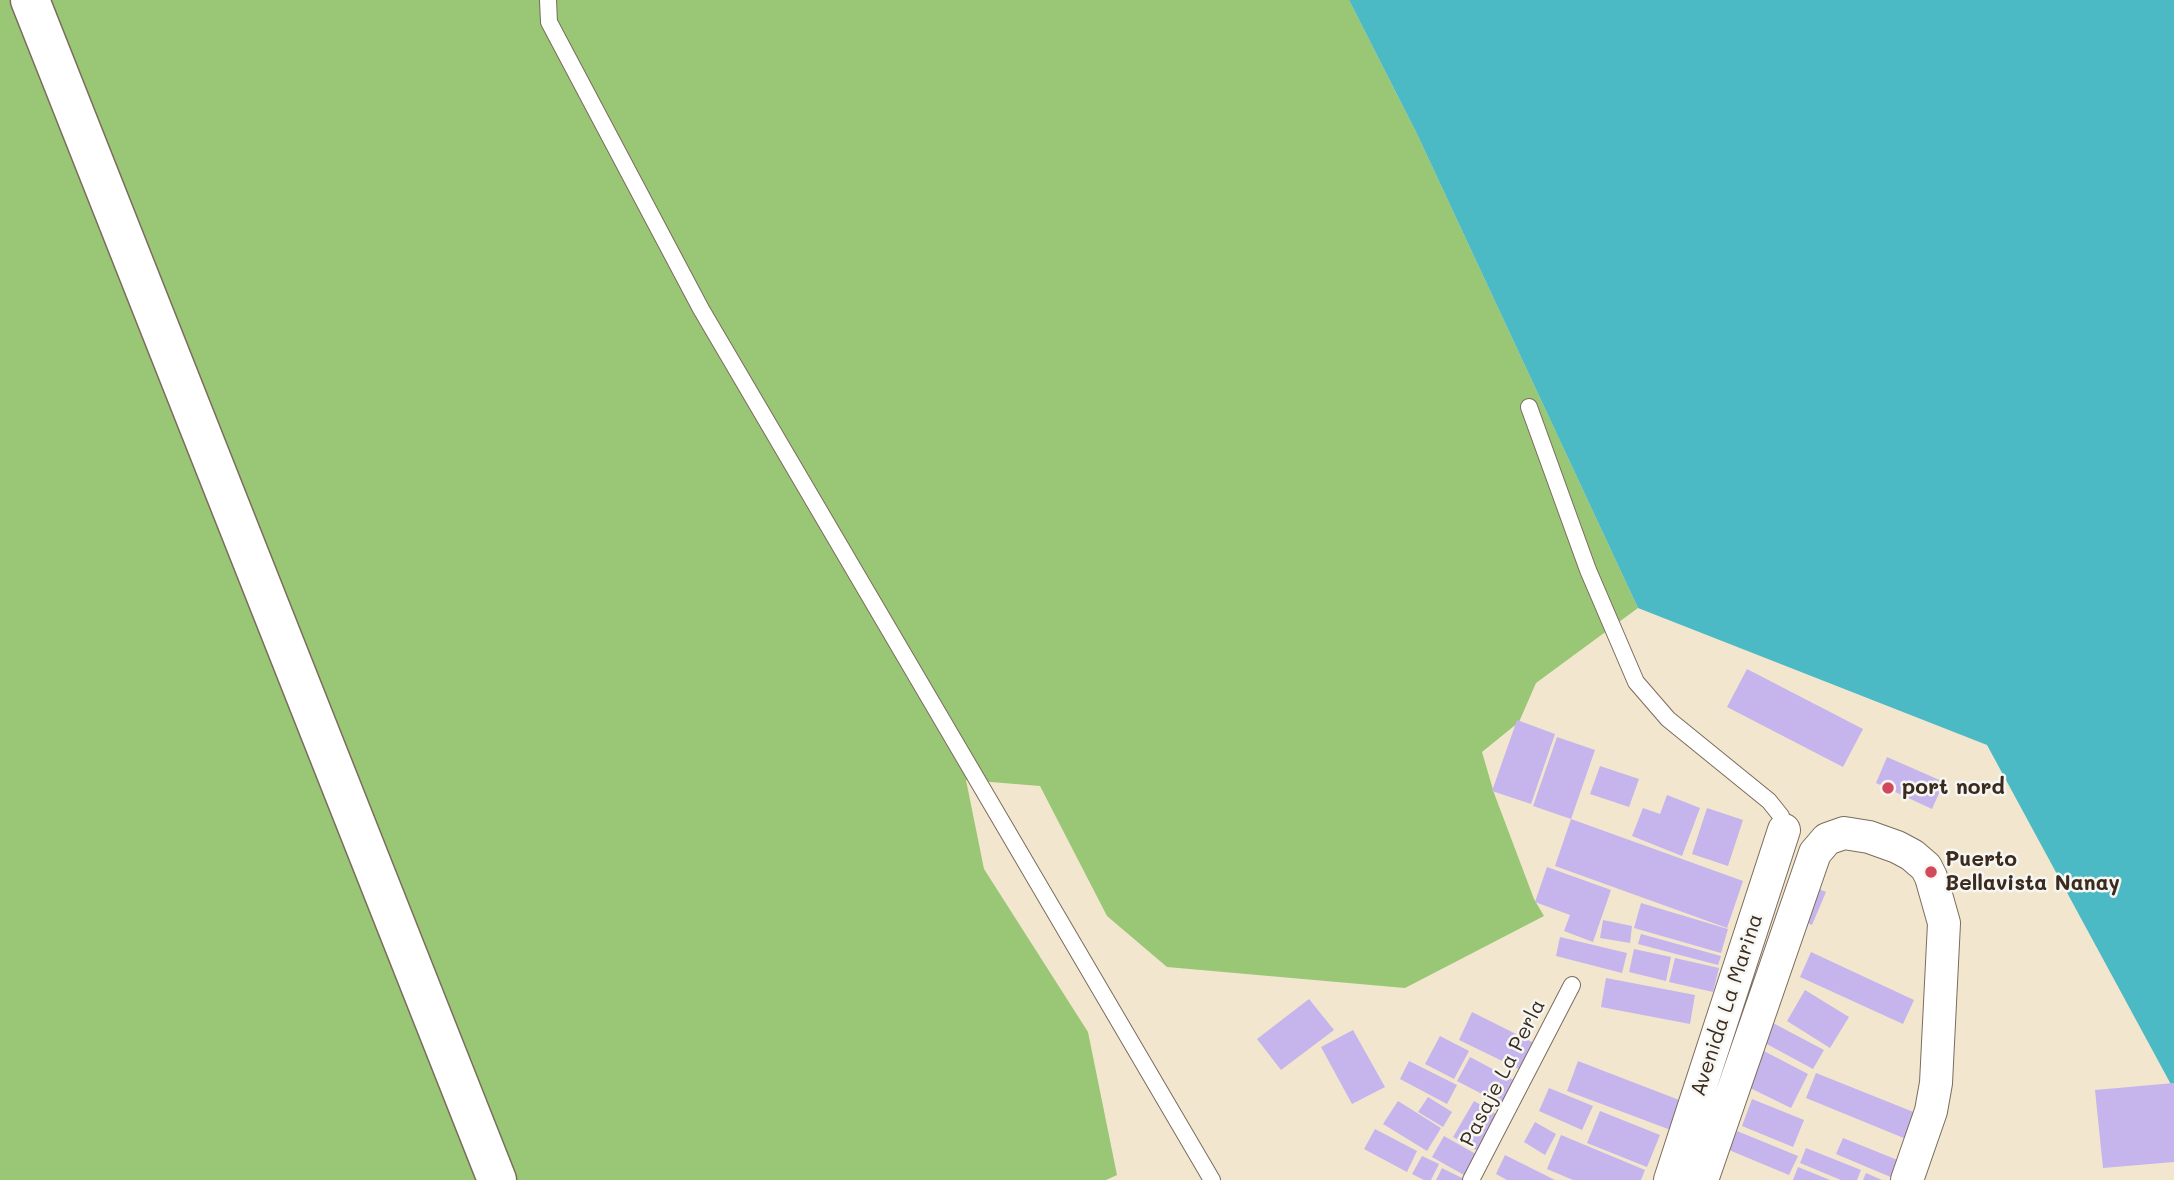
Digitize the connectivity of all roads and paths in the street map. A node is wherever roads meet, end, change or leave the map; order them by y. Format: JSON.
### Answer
{"nodes":[{"id":1,"x":30,"y":0,"type":"edge"},
{"id":2,"x":548,"y":0,"type":"edge"},
{"id":3,"x":1529,"y":407,"type":"dead end"},
{"id":4,"x":1784,"y":830,"type":"joint"},
{"id":5,"x":1572,"y":985,"type":"dead end"},
{"id":6,"x":497,"y":1180,"type":"edge"},
{"id":7,"x":1212,"y":1180,"type":"edge"},
{"id":8,"x":1471,"y":1180,"type":"edge"},
{"id":9,"x":1670,"y":1180,"type":"edge"},
{"id":10,"x":1702,"y":1180,"type":"edge"},
{"id":11,"x":1907,"y":1180,"type":"edge"}],
"edges":[{"from":1,"to":6,"type":"main road"},
{"from":2,"to":7,"type":"lane"},
{"from":3,"to":4,"type":"lane"},
{"from":4,"to":9,"type":"street","name":"Avenida La Marina"},
{"from":5,"to":8,"type":"lane","name":"Pasaje La Perla"},
{"from":10,"to":11,"type":"street","name":"Avenida La Marina"}]}
